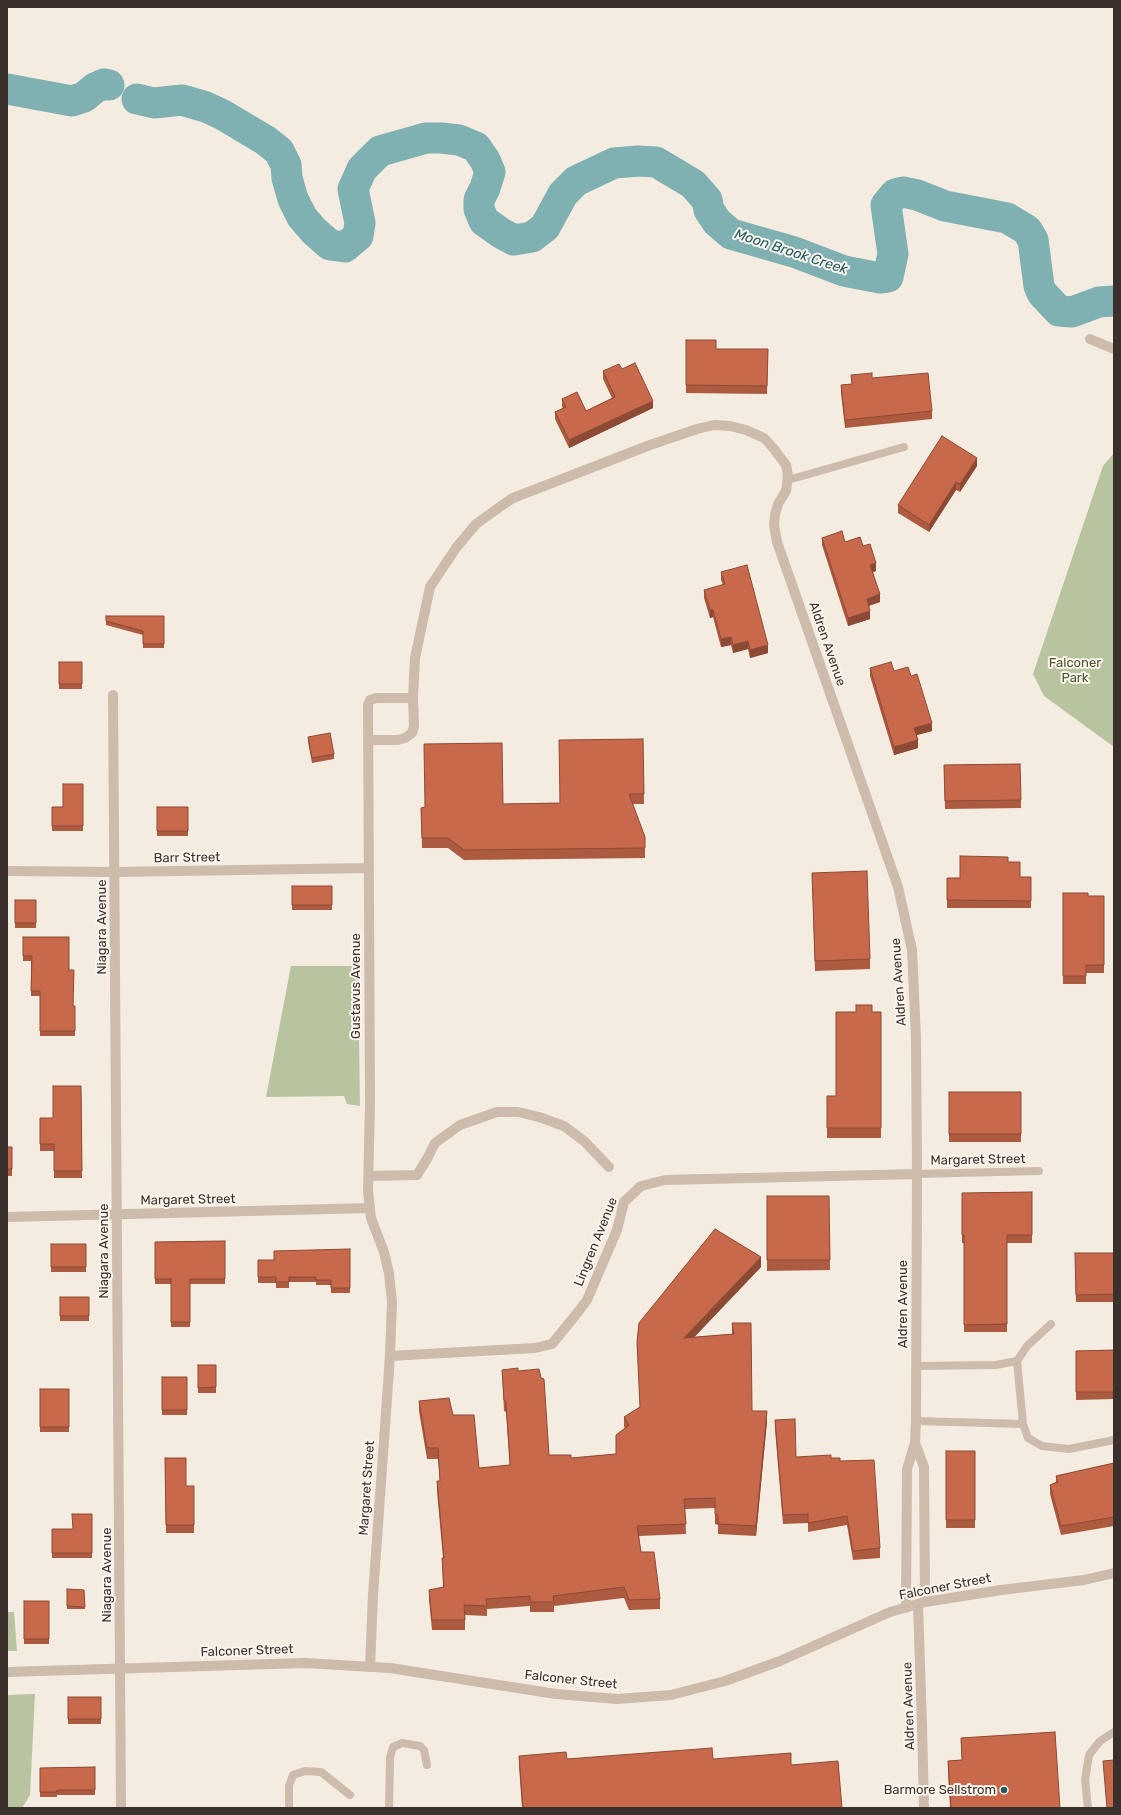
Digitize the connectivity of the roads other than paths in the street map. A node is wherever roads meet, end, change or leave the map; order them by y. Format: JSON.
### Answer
{"nodes":[{"id":1,"x":1090,"y":340,"type":"dead end"},
{"id":2,"x":1114,"y":349,"type":"edge"},
{"id":3,"x":904,"y":446,"type":"dead end"},
{"id":4,"x":788,"y":480,"type":"junction"},
{"id":5,"x":113,"y":695,"type":"dead end"},
{"id":6,"x":413,"y":698,"type":"junction"},
{"id":7,"x":368,"y":740,"type":"junction"},
{"id":8,"x":368,"y":868,"type":"junction"},
{"id":9,"x":7,"y":871,"type":"edge"},
{"id":10,"x":115,"y":872,"type":"junction"},
{"id":11,"x":609,"y":1167,"type":"dead end"},
{"id":12,"x":1038,"y":1171,"type":"dead end"},
{"id":13,"x":917,"y":1174,"type":"junction"},
{"id":14,"x":369,"y":1176,"type":"junction"},
{"id":15,"x":370,"y":1208,"type":"junction"},
{"id":16,"x":117,"y":1215,"type":"junction"},
{"id":17,"x":7,"y":1217,"type":"edge"},
{"id":18,"x":392,"y":1312,"type":"joint"},
{"id":19,"x":1050,"y":1324,"type":"dead end"},
{"id":20,"x":390,"y":1356,"type":"junction"},
{"id":21,"x":1017,"y":1361,"type":"junction"},
{"id":22,"x":916,"y":1366,"type":"junction"},
{"id":23,"x":916,"y":1421,"type":"junction"},
{"id":24,"x":1023,"y":1424,"type":"junction"},
{"id":25,"x":1114,"y":1440,"type":"edge"},
{"id":26,"x":915,"y":1443,"type":"junction"},
{"id":27,"x":1114,"y":1573,"type":"edge"},
{"id":28,"x":922,"y":1603,"type":"junction"},
{"id":29,"x":906,"y":1608,"type":"junction"},
{"id":30,"x":370,"y":1666,"type":"junction"},
{"id":31,"x":120,"y":1668,"type":"junction"},
{"id":32,"x":7,"y":1672,"type":"edge"},
{"id":33,"x":1114,"y":1732,"type":"edge"},
{"id":34,"x":427,"y":1765,"type":"dead end"},
{"id":35,"x":350,"y":1795,"type":"dead end"},
{"id":36,"x":120,"y":1808,"type":"edge"},
{"id":37,"x":289,"y":1808,"type":"edge"},
{"id":38,"x":389,"y":1808,"type":"edge"},
{"id":39,"x":924,"y":1808,"type":"edge"},
{"id":40,"x":1088,"y":1808,"type":"edge"}],
"edges":[{"from":1,"to":2,"type":"street"},
{"from":3,"to":4,"type":"lane"},
{"from":4,"to":6,"type":"street"},
{"from":4,"to":13,"type":"street","name":"Aldren Avenue"},
{"from":5,"to":10,"type":"street","name":"Niagara Avenue"},
{"from":6,"to":7,"type":"street"},
{"from":6,"to":7,"type":"street","name":"Gustavus Avenue"},
{"from":7,"to":8,"type":"street","name":"Gustavus Avenue"},
{"from":8,"to":10,"type":"street","name":"Barr Street"},
{"from":8,"to":14,"type":"street","name":"Gustavus Avenue"},
{"from":9,"to":10,"type":"street","name":"Barr Street"},
{"from":10,"to":16,"type":"street","name":"Niagara Avenue"},
{"from":11,"to":14,"type":"street"},
{"from":12,"to":13,"type":"lane","name":"Margaret Street"},
{"from":13,"to":20,"type":"street","name":"Lingren Avenue"},
{"from":13,"to":22,"type":"street","name":"Aldren Avenue"},
{"from":14,"to":15,"type":"street","name":"Gustavus Avenue"},
{"from":15,"to":16,"type":"street","name":"Margaret Street"},
{"from":15,"to":18,"type":"street","name":"Gustavus Avenue"},
{"from":16,"to":17,"type":"street","name":"Margaret Street"},
{"from":16,"to":31,"type":"street","name":"Niagara Avenue"},
{"from":18,"to":20,"type":"street","name":"Margaret Street"},
{"from":19,"to":21,"type":"lane"},
{"from":20,"to":30,"type":"street","name":"Margaret Street"},
{"from":21,"to":22,"type":"lane"},
{"from":21,"to":24,"type":"lane"},
{"from":22,"to":23,"type":"street","name":"Aldren Avenue"},
{"from":23,"to":24,"type":"lane"},
{"from":23,"to":26,"type":"street","name":"Aldren Avenue"},
{"from":24,"to":25,"type":"lane"},
{"from":26,"to":28,"type":"street","name":"Aldren Avenue"},
{"from":26,"to":29,"type":"street","name":"Aldren Avenue"},
{"from":27,"to":28,"type":"street","name":"Falconer Street"},
{"from":28,"to":29,"type":"street","name":"Falconer Street"},
{"from":28,"to":39,"type":"street","name":"Aldren Avenue"},
{"from":29,"to":30,"type":"street","name":"Falconer Street"},
{"from":30,"to":31,"type":"street","name":"Falconer Street"},
{"from":31,"to":32,"type":"street","name":"Falconer Street"},
{"from":31,"to":36,"type":"street","name":"Niagara Avenue"},
{"from":33,"to":40,"type":"lane"},
{"from":34,"to":38,"type":"lane"},
{"from":35,"to":37,"type":"lane"}]}
